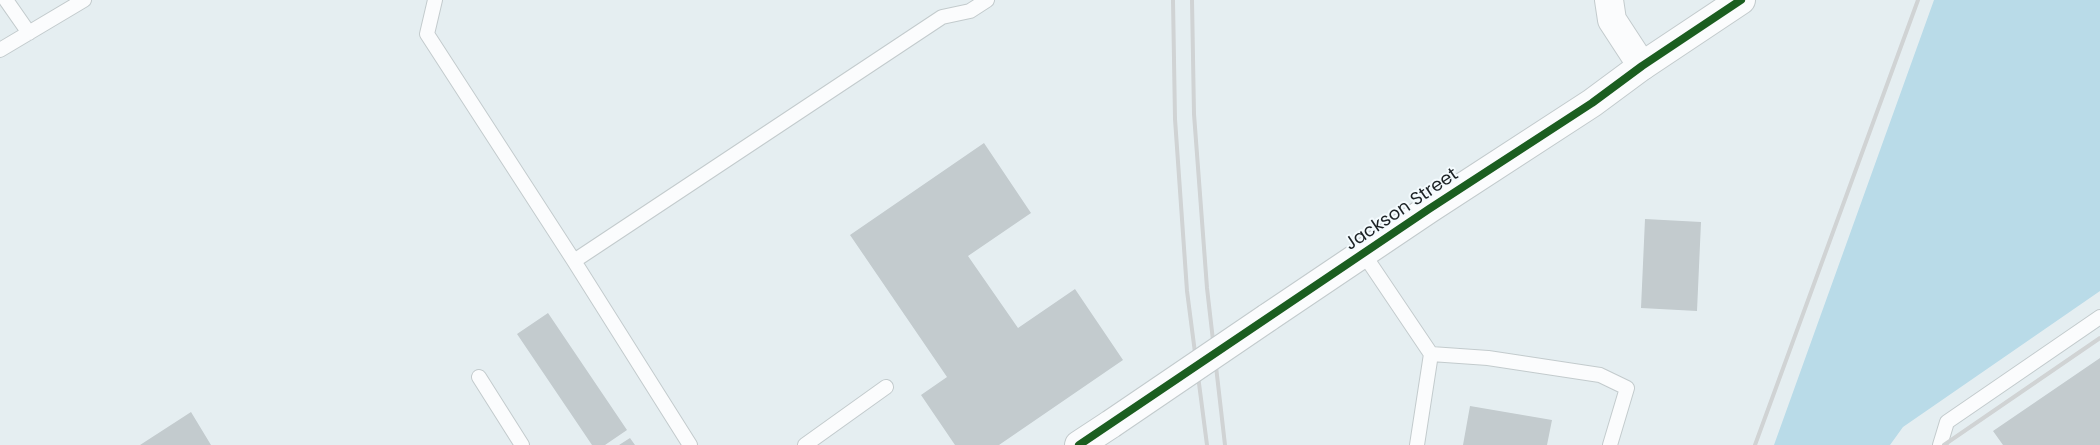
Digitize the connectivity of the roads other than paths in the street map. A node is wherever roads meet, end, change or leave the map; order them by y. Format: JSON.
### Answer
{"nodes":[{"id":1,"x":6,"y":0,"type":"edge"},
{"id":2,"x":84,"y":0,"type":"edge"},
{"id":3,"x":435,"y":0,"type":"edge"},
{"id":4,"x":987,"y":0,"type":"edge"},
{"id":5,"x":1609,"y":0,"type":"edge"},
{"id":6,"x":1740,"y":0,"type":"edge"},
{"id":7,"x":28,"y":33,"type":"junction"},
{"id":8,"x":0,"y":50,"type":"edge"},
{"id":9,"x":1642,"y":66,"type":"junction"},
{"id":10,"x":1363,"y":253,"type":"junction"},
{"id":11,"x":574,"y":261,"type":"junction"},
{"id":12,"x":2100,"y":317,"type":"edge"},
{"id":13,"x":1431,"y":354,"type":"junction"},
{"id":14,"x":479,"y":376,"type":"dead end"},
{"id":15,"x":886,"y":387,"type":"dead end"},
{"id":16,"x":522,"y":445,"type":"edge"},
{"id":17,"x":690,"y":445,"type":"edge"},
{"id":18,"x":804,"y":445,"type":"edge"},
{"id":19,"x":1080,"y":445,"type":"edge"},
{"id":20,"x":1416,"y":445,"type":"edge"},
{"id":21,"x":1610,"y":445,"type":"edge"},
{"id":22,"x":1940,"y":445,"type":"edge"}],
"edges":[{"from":1,"to":7,"type":"lane"},
{"from":2,"to":7,"type":"lane"},
{"from":3,"to":11,"type":"lane"},
{"from":4,"to":11,"type":"lane"},
{"from":5,"to":9,"type":"street"},
{"from":6,"to":9,"type":"street","name":"Jackson Street"},
{"from":7,"to":8,"type":"lane"},
{"from":9,"to":10,"type":"street","name":"Jackson Street"},
{"from":10,"to":13,"type":"lane"},
{"from":10,"to":19,"type":"street","name":"Jackson Street","bridge":true},
{"from":11,"to":17,"type":"lane"},
{"from":12,"to":22,"type":"lane"},
{"from":13,"to":20,"type":"lane"},
{"from":13,"to":21,"type":"lane"},
{"from":14,"to":16,"type":"lane"},
{"from":15,"to":18,"type":"lane"}]}
